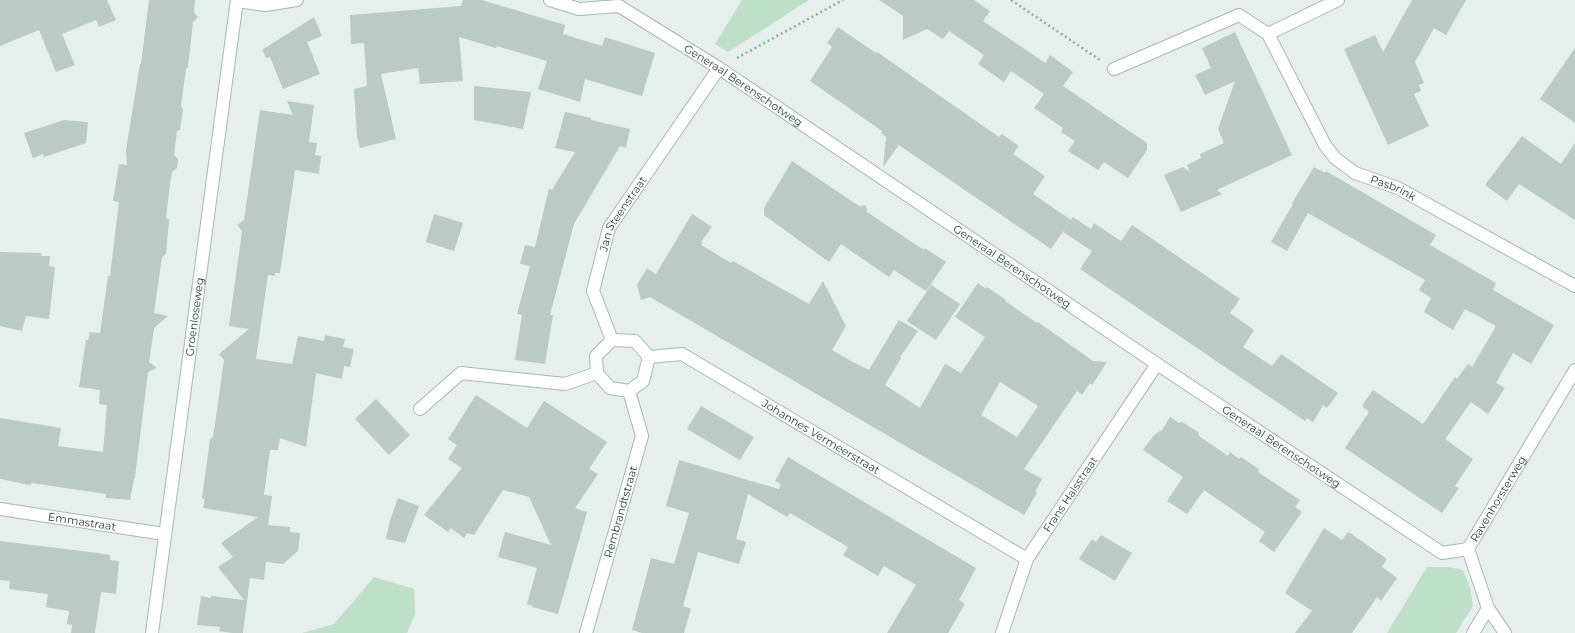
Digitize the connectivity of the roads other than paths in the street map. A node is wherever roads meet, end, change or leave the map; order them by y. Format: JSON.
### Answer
{"nodes":[{"id":1,"x":237,"y":0,"type":"edge"},
{"id":2,"x":297,"y":0,"type":"edge"},
{"id":3,"x":550,"y":0,"type":"edge"},
{"id":4,"x":1338,"y":0,"type":"edge"},
{"id":5,"x":621,"y":3,"type":"edge"},
{"id":6,"x":1268,"y":34,"type":"junction"},
{"id":7,"x":719,"y":68,"type":"junction"},
{"id":8,"x":1114,"y":69,"type":"road end"},
{"id":9,"x":1575,"y":286,"type":"edge"},
{"id":10,"x":612,"y":340,"type":"junction"},
{"id":11,"x":649,"y":357,"type":"junction"},
{"id":12,"x":1157,"y":364,"type":"junction"},
{"id":13,"x":1575,"y":370,"type":"edge"},
{"id":14,"x":597,"y":374,"type":"junction"},
{"id":15,"x":629,"y":392,"type":"junction"},
{"id":16,"x":420,"y":409,"type":"dead end"},
{"id":17,"x":0,"y":509,"type":"edge"},
{"id":18,"x":164,"y":534,"type":"junction"},
{"id":19,"x":1468,"y":549,"type":"junction"},
{"id":20,"x":1026,"y":558,"type":"junction"},
{"id":21,"x":1488,"y":608,"type":"junction"},
{"id":22,"x":152,"y":633,"type":"edge"},
{"id":23,"x":586,"y":633,"type":"edge"},
{"id":24,"x":1002,"y":633,"type":"edge"},
{"id":25,"x":1473,"y":633,"type":"edge"},
{"id":26,"x":1505,"y":633,"type":"edge"}],
"edges":[{"from":1,"to":2,"type":"street"},
{"from":1,"to":18,"type":"street","name":"Groenloseweg"},
{"from":3,"to":5,"type":"street","name":"Generaal Berenschotweg"},
{"from":4,"to":6,"type":"street"},
{"from":5,"to":7,"type":"street","name":"Generaal Berenschotweg"},
{"from":6,"to":8,"type":"street","name":"Pasbrink"},
{"from":6,"to":9,"type":"street","name":"Pasbrink"},
{"from":7,"to":10,"type":"street","name":"Jan Steenstraat"},
{"from":7,"to":12,"type":"street","name":"Generaal Berenschotweg"},
{"from":10,"to":11,"type":"street"},
{"from":10,"to":14,"type":"street"},
{"from":11,"to":15,"type":"street"},
{"from":11,"to":20,"type":"street","name":"Johannes Vermeerstraat"},
{"from":12,"to":19,"type":"street","name":"Generaal Berenschotweg"},
{"from":12,"to":20,"type":"street","name":"Frans Halsstraat"},
{"from":13,"to":19,"type":"street","name":"Ravenhorsterweg"},
{"from":14,"to":15,"type":"street"},
{"from":14,"to":16,"type":"street"},
{"from":15,"to":23,"type":"street","name":"Rembrandtstraat"},
{"from":17,"to":18,"type":"street","name":"Emmastraat"},
{"from":18,"to":22,"type":"street","name":"Groenloseweg"},
{"from":19,"to":21,"type":"street","name":"Ravenhorsterweg"},
{"from":20,"to":24,"type":"street","name":"Frans Halsstraat"},
{"from":21,"to":25,"type":"street"},
{"from":21,"to":26,"type":"street","name":"Ravenhorsterweg"}]}
